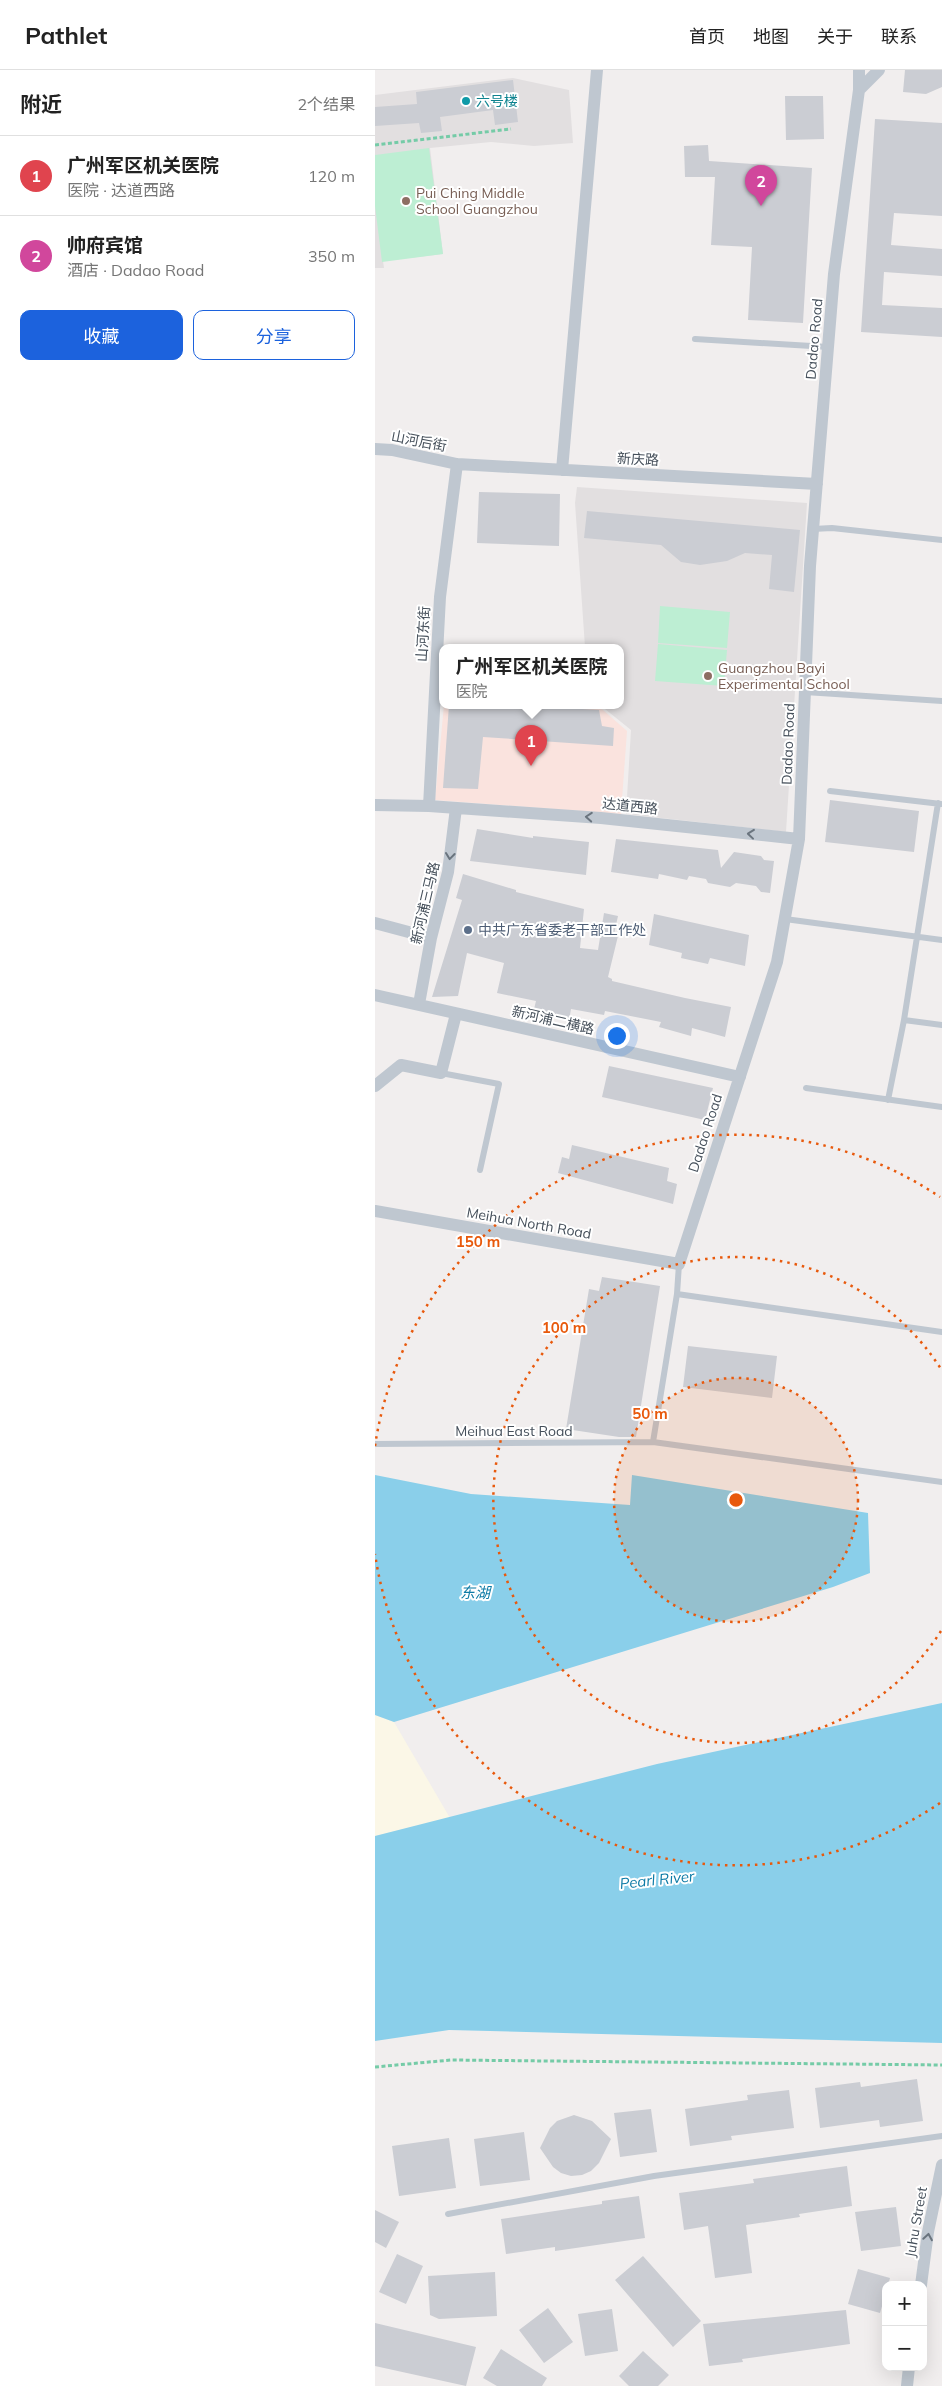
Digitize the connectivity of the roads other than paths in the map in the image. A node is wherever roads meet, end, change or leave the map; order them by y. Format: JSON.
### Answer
{"nodes":[{"id":1,"x":597,"y":70,"type":"edge"},
{"id":2,"x":859,"y":70,"type":"edge"},
{"id":3,"x":865,"y":70,"type":"edge"},
{"id":4,"x":879,"y":70,"type":"edge"},
{"id":5,"x":859,"y":90,"type":"junction"},
{"id":6,"x":695,"y":339,"type":"dead end"},
{"id":7,"x":828,"y":347,"type":"junction"},
{"id":8,"x":375,"y":450,"type":"edge"},
{"id":9,"x":457,"y":464,"type":"junction"},
{"id":10,"x":562,"y":470,"type":"junction"},
{"id":11,"x":817,"y":484,"type":"junction"},
{"id":12,"x":813,"y":529,"type":"junction"},
{"id":13,"x":942,"y":540,"type":"edge"},
{"id":14,"x":805,"y":692,"type":"junction"},
{"id":15,"x":942,"y":701,"type":"edge"},
{"id":16,"x":830,"y":791,"type":"dead end"},
{"id":17,"x":940,"y":804,"type":"edge"},
{"id":18,"x":375,"y":805,"type":"edge"},
{"id":19,"x":429,"y":806,"type":"junction"},
{"id":20,"x":456,"y":808,"type":"junction"},
{"id":21,"x":799,"y":839,"type":"junction"},
{"id":22,"x":785,"y":919,"type":"junction"},
{"id":23,"x":375,"y":923,"type":"edge"},
{"id":24,"x":917,"y":937,"type":"junction"},
{"id":25,"x":431,"y":938,"type":"junction"},
{"id":26,"x":942,"y":940,"type":"edge"},
{"id":27,"x":375,"y":995,"type":"edge"},
{"id":28,"x":419,"y":1004,"type":"junction"},
{"id":29,"x":456,"y":1014,"type":"junction"},
{"id":30,"x":904,"y":1020,"type":"junction"},
{"id":31,"x":942,"y":1025,"type":"edge"},
{"id":32,"x":441,"y":1072,"type":"junction"},
{"id":33,"x":739,"y":1077,"type":"junction"},
{"id":34,"x":375,"y":1086,"type":"edge"},
{"id":35,"x":806,"y":1088,"type":"dead end"},
{"id":36,"x":888,"y":1100,"type":"junction"},
{"id":37,"x":942,"y":1108,"type":"edge"},
{"id":38,"x":480,"y":1170,"type":"dead end"},
{"id":39,"x":375,"y":1211,"type":"edge"},
{"id":40,"x":679,"y":1264,"type":"junction"},
{"id":41,"x":677,"y":1294,"type":"junction"},
{"id":42,"x":942,"y":1332,"type":"edge"},
{"id":43,"x":653,"y":1442,"type":"junction"},
{"id":44,"x":375,"y":1444,"type":"edge"},
{"id":45,"x":942,"y":1482,"type":"edge"},
{"id":46,"x":942,"y":2136,"type":"edge"},
{"id":47,"x":942,"y":2165,"type":"edge"},
{"id":48,"x":448,"y":2214,"type":"dead end"},
{"id":49,"x":922,"y":2281,"type":"edge"},
{"id":50,"x":909,"y":2371,"type":"edge"},
{"id":51,"x":907,"y":2386,"type":"edge"}],
"edges":[{"from":1,"to":10,"type":"street"},
{"from":2,"to":5,"type":"street","name":"Dadao Road"},
{"from":3,"to":5,"type":"street","name":"Dadao Road"},
{"from":4,"to":5,"type":"street"},
{"from":5,"to":7,"type":"street","name":"Dadao Road"},
{"from":6,"to":7,"type":"lane"},
{"from":7,"to":11,"type":"street","name":"Dadao Road"},
{"from":8,"to":9,"type":"street","name":"山河后街"},
{"from":9,"to":10,"type":"street","name":"新庆路"},
{"from":9,"to":19,"type":"street","name":"山河东街"},
{"from":10,"to":11,"type":"street","name":"新庆路"},
{"from":11,"to":12,"type":"street","name":"Dadao Road"},
{"from":12,"to":13,"type":"lane"},
{"from":12,"to":14,"type":"street","name":"Dadao Road"},
{"from":14,"to":15,"type":"lane"},
{"from":14,"to":21,"type":"street","name":"Dadao Road"},
{"from":16,"to":17,"type":"lane"},
{"from":17,"to":24,"type":"lane"},
{"from":18,"to":19,"type":"street","name":"达道西路"},
{"from":19,"to":20,"type":"street","name":"达道西路"},
{"from":21,"to":20,"type":"street","name":"达道西路","one_way":true},
{"from":20,"to":25,"type":"street","name":"新河浦三马路","one_way":true},
{"from":21,"to":22,"type":"street","name":"Dadao Road"},
{"from":22,"to":24,"type":"lane"},
{"from":22,"to":33,"type":"street","name":"Dadao Road"},
{"from":23,"to":25,"type":"street"},
{"from":24,"to":26,"type":"lane"},
{"from":24,"to":30,"type":"lane"},
{"from":25,"to":28,"type":"street","name":"新河浦三马路"},
{"from":27,"to":28,"type":"street","name":"新河浦二横路"},
{"from":28,"to":29,"type":"street","name":"新河浦二横路"},
{"from":29,"to":32,"type":"street"},
{"from":29,"to":33,"type":"street","name":"新河浦二横路"},
{"from":30,"to":31,"type":"lane"},
{"from":30,"to":36,"type":"lane"},
{"from":32,"to":34,"type":"street"},
{"from":32,"to":38,"type":"lane"},
{"from":33,"to":40,"type":"street","name":"Dadao Road"},
{"from":35,"to":36,"type":"lane"},
{"from":36,"to":37,"type":"lane"},
{"from":39,"to":40,"type":"street","name":"Meihua North Road"},
{"from":40,"to":41,"type":"lane"},
{"from":41,"to":42,"type":"lane"},
{"from":41,"to":43,"type":"lane"},
{"from":43,"to":44,"type":"lane","name":"Meihua East Road"},
{"from":43,"to":45,"type":"lane","name":"Meihua East Road"},
{"from":46,"to":48,"type":"lane"},
{"from":49,"to":47,"type":"street","name":"Juhu Street","one_way":true},
{"from":50,"to":51,"type":"street"}]}
